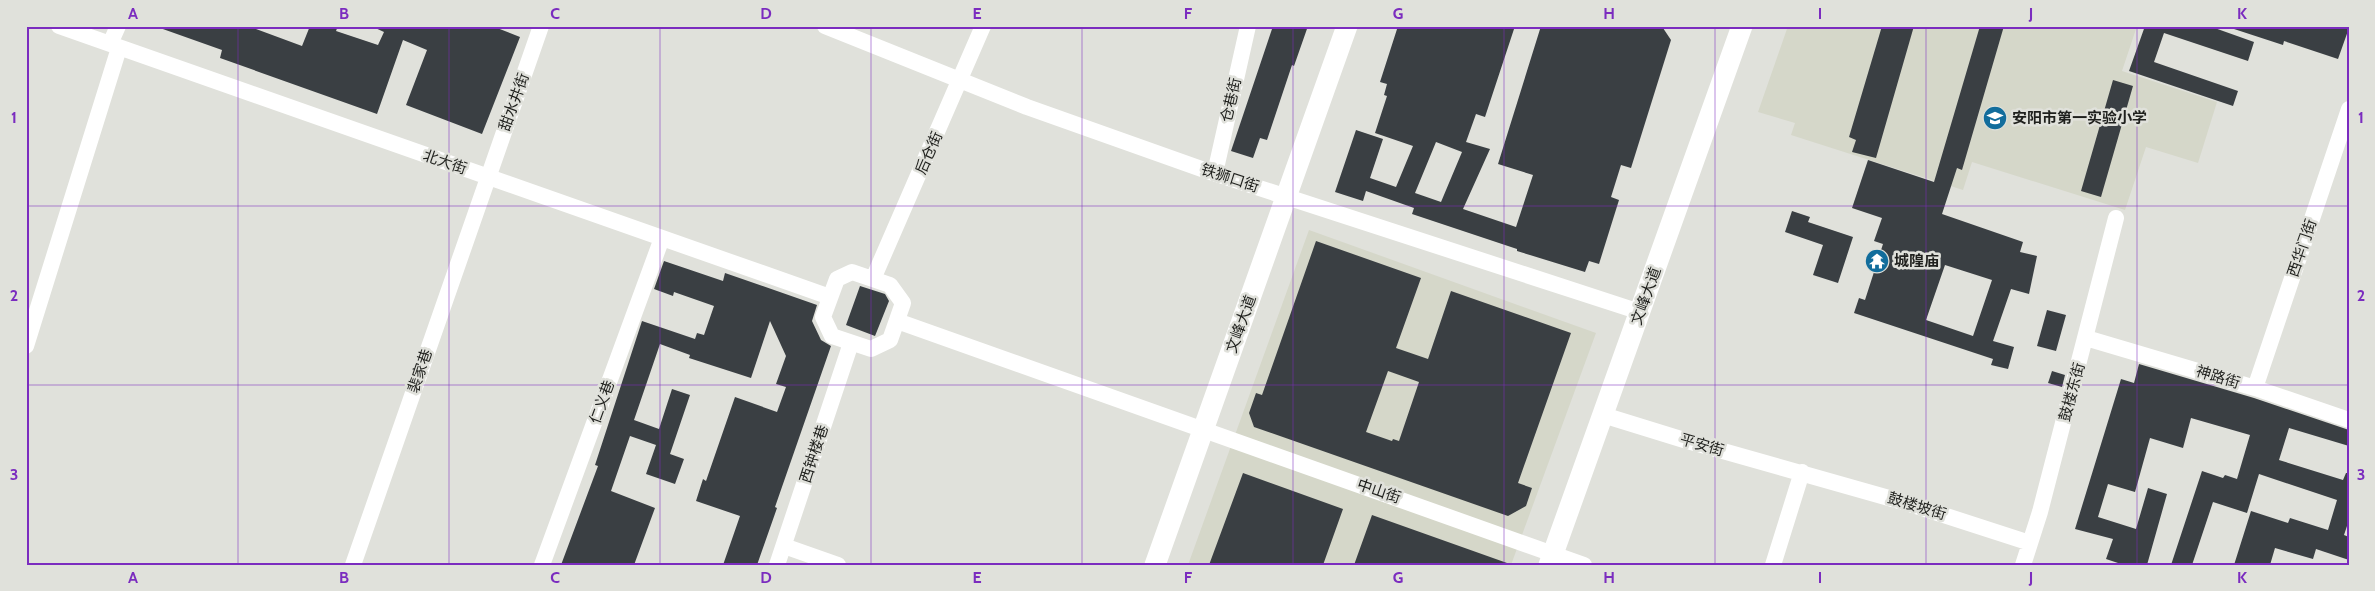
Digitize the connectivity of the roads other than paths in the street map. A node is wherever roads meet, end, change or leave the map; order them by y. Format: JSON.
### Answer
{"nodes":[{"id":1,"x":59,"y":26,"type":"edge"},
{"id":2,"x":118,"y":26,"type":"edge"},
{"id":3,"x":541,"y":26,"type":"edge"},
{"id":4,"x":825,"y":26,"type":"edge"},
{"id":5,"x":983,"y":26,"type":"edge"},
{"id":6,"x":1248,"y":26,"type":"edge"},
{"id":7,"x":1347,"y":26,"type":"edge"},
{"id":8,"x":1742,"y":26,"type":"edge"},
{"id":9,"x":115,"y":46,"type":"junction"},
{"id":10,"x":960,"y":80,"type":"junction"},
{"id":11,"x":2349,"y":109,"type":"edge"},
{"id":12,"x":1215,"y":173,"type":"junction"},
{"id":13,"x":487,"y":177,"type":"junction"},
{"id":14,"x":1286,"y":197,"type":"junction"},
{"id":15,"x":2116,"y":218,"type":"dead end"},
{"id":16,"x":662,"y":238,"type":"junction"},
{"id":17,"x":873,"y":279,"type":"junction"},
{"id":18,"x":830,"y":297,"type":"junction"},
{"id":19,"x":1640,"y":312,"type":"junction"},
{"id":20,"x":897,"y":321,"type":"junction"},
{"id":21,"x":2086,"y":338,"type":"junction"},
{"id":22,"x":851,"y":343,"type":"junction"},
{"id":23,"x":26,"y":346,"type":"edge"},
{"id":24,"x":2255,"y":388,"type":"junction"},
{"id":25,"x":1603,"y":415,"type":"junction"},
{"id":26,"x":2349,"y":420,"type":"edge"},
{"id":27,"x":1204,"y":429,"type":"junction"},
{"id":28,"x":1802,"y":472,"type":"junction"},
{"id":29,"x":2030,"y":543,"type":"junction"},
{"id":30,"x":784,"y":546,"type":"junction"},
{"id":31,"x":1551,"y":558,"type":"edge"},
{"id":32,"x":353,"y":565,"type":"edge"},
{"id":33,"x":542,"y":565,"type":"edge"},
{"id":34,"x":777,"y":565,"type":"edge"},
{"id":35,"x":838,"y":565,"type":"edge"},
{"id":36,"x":1155,"y":565,"type":"edge"},
{"id":37,"x":1584,"y":565,"type":"edge"},
{"id":38,"x":1773,"y":565,"type":"edge"},
{"id":39,"x":2023,"y":565,"type":"edge"}],
"edges":[{"from":1,"to":9,"type":"street","name":"北大街"},
{"from":2,"to":9,"type":"street"},
{"from":3,"to":13,"type":"street","name":"甜水井街"},
{"from":4,"to":10,"type":"street","name":"铁狮口街"},
{"from":5,"to":10,"type":"street","name":"后仓街"},
{"from":6,"to":12,"type":"street","name":"仓巷街"},
{"from":7,"to":14,"type":"main road","name":"文峰大道"},
{"from":8,"to":19,"type":"main road","name":"文峰大道"},
{"from":9,"to":13,"type":"street","name":"北大街"},
{"from":9,"to":23,"type":"street"},
{"from":10,"to":12,"type":"street","name":"铁狮口街"},
{"from":10,"to":17,"type":"street","name":"后仓街"},
{"from":11,"to":24,"type":"street","name":"西华门街"},
{"from":12,"to":14,"type":"street","name":"铁狮口街"},
{"from":13,"to":16,"type":"street","name":"北大街"},
{"from":13,"to":32,"type":"street","name":"裴家巷"},
{"from":14,"to":19,"type":"street","name":"铁狮口街"},
{"from":14,"to":27,"type":"main road","name":"文峰大道"},
{"from":15,"to":21,"type":"street","name":"鼓楼东街"},
{"from":16,"to":18,"type":"street","name":"北大街"},
{"from":16,"to":33,"type":"street","name":"仁义巷"},
{"from":17,"to":18,"type":"street"},
{"from":17,"to":20,"type":"street"},
{"from":18,"to":22,"type":"street"},
{"from":19,"to":25,"type":"main road","name":"文峰大道"},
{"from":20,"to":22,"type":"street"},
{"from":20,"to":27,"type":"street"},
{"from":21,"to":24,"type":"street","name":"神路街"},
{"from":21,"to":29,"type":"street","name":"鼓楼东街"},
{"from":22,"to":30,"type":"street","name":"西钟楼巷"},
{"from":24,"to":26,"type":"street","name":"神路街"},
{"from":25,"to":28,"type":"street","name":"平安街"},
{"from":25,"to":31,"type":"main road","name":"文峰大道"},
{"from":27,"to":31,"type":"street","name":"中山街"},
{"from":27,"to":36,"type":"main road","name":"文峰大道"},
{"from":28,"to":29,"type":"street","name":"鼓楼坡街"},
{"from":28,"to":38,"type":"street"},
{"from":29,"to":39,"type":"street","name":"鼓楼东街"},
{"from":30,"to":34,"type":"street","name":"西钟楼巷"},
{"from":30,"to":35,"type":"street"},
{"from":31,"to":37,"type":"street","name":"中山街"}]}
